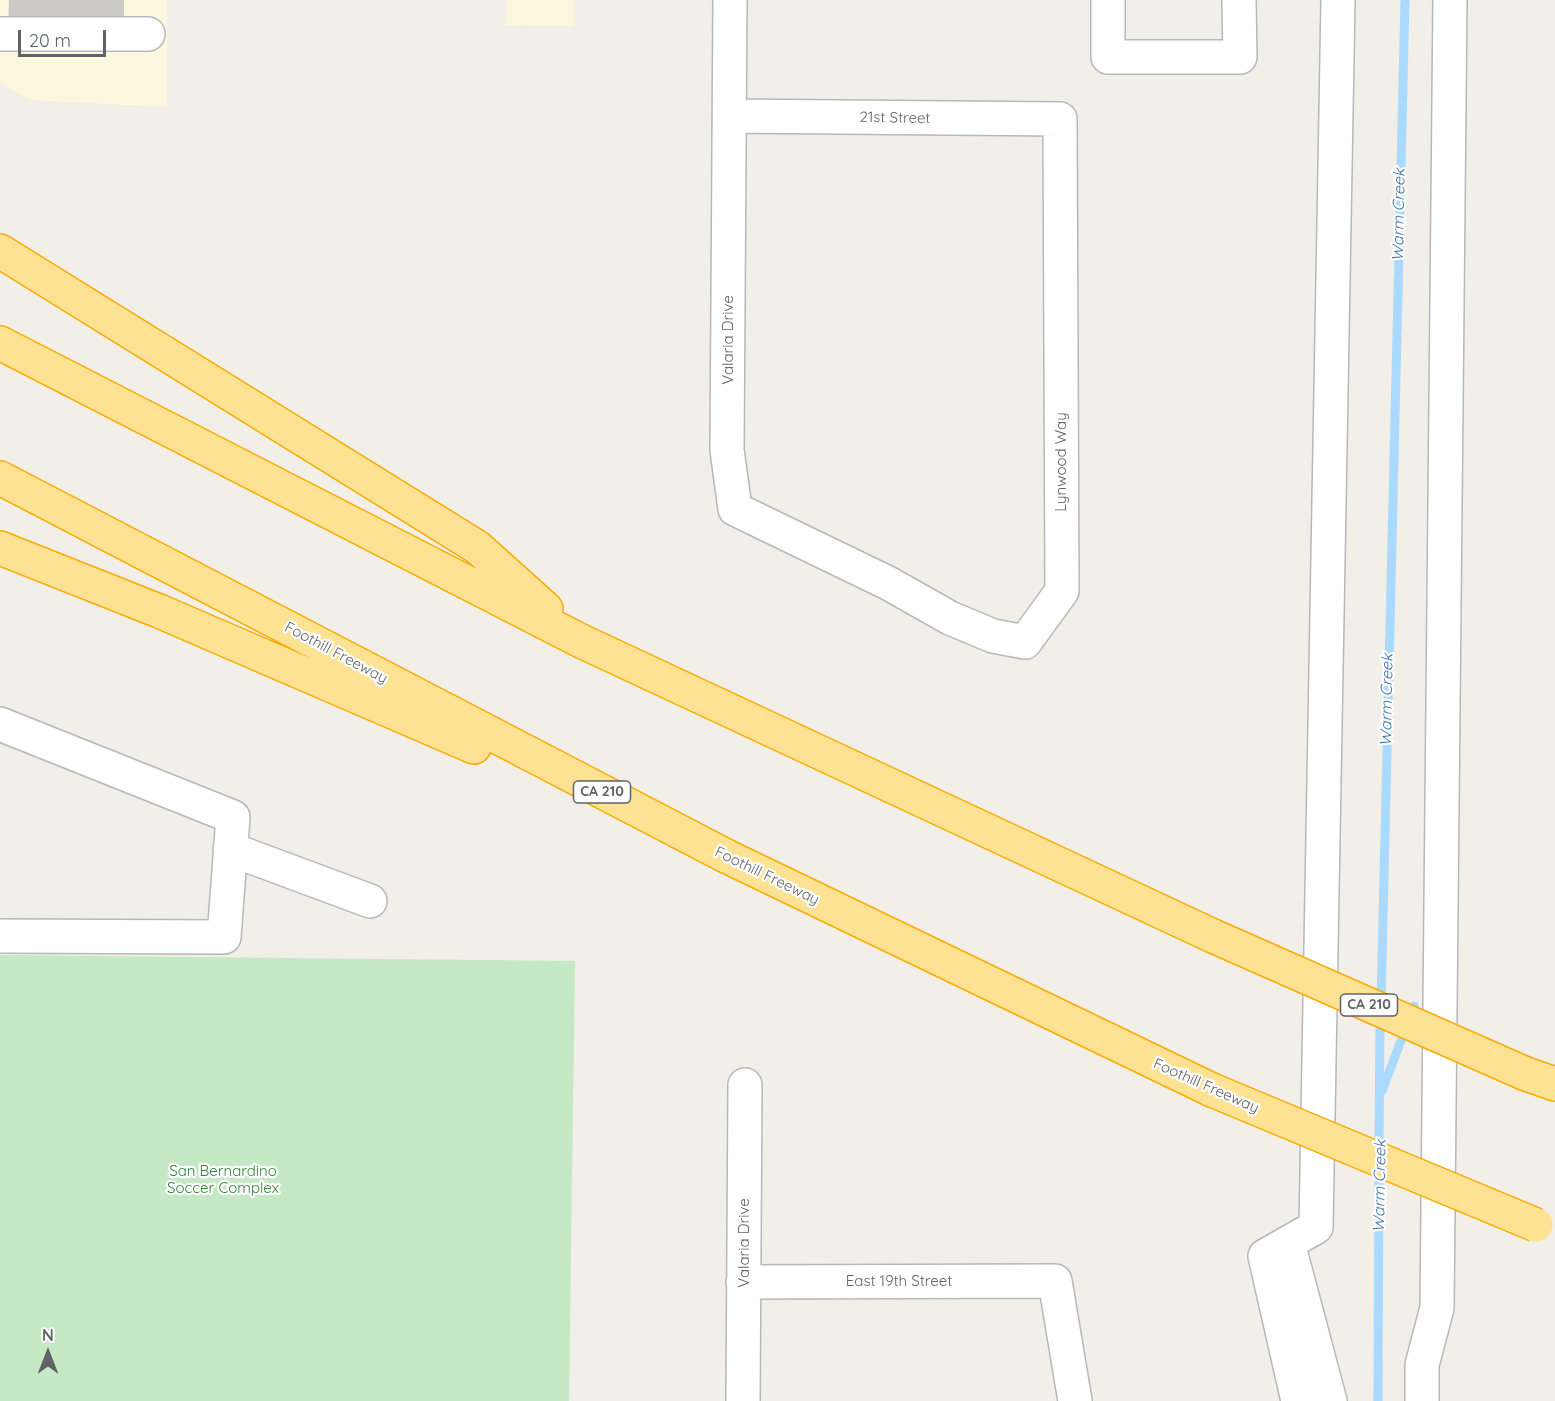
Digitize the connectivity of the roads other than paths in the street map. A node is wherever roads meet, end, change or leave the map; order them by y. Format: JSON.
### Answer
{"nodes":[{"id":1,"x":730,"y":0,"type":"edge"},
{"id":2,"x":1108,"y":0,"type":"edge"},
{"id":3,"x":1239,"y":0,"type":"edge"},
{"id":4,"x":1338,"y":0,"type":"edge"},
{"id":5,"x":1450,"y":0,"type":"edge"},
{"id":6,"x":0,"y":34,"type":"edge"},
{"id":7,"x":148,"y":34,"type":"dead end"},
{"id":8,"x":730,"y":116,"type":"junction"},
{"id":9,"x":1060,"y":119,"type":"joint"},
{"id":10,"x":0,"y":251,"type":"edge"},
{"id":11,"x":0,"y":343,"type":"edge"},
{"id":12,"x":0,"y":478,"type":"edge"},
{"id":13,"x":0,"y":548,"type":"edge"},
{"id":14,"x":888,"y":583,"type":"joint"},
{"id":15,"x":581,"y":640,"type":"junction"},
{"id":16,"x":0,"y":724,"type":"edge"},
{"id":17,"x":230,"y":849,"type":"junction"},
{"id":18,"x":726,"y":856,"type":"junction"},
{"id":19,"x":370,"y":901,"type":"dead end"},
{"id":20,"x":0,"y":936,"type":"edge"},
{"id":21,"x":1541,"y":1079,"type":"edge"},
{"id":22,"x":745,"y":1085,"type":"dead end"},
{"id":23,"x":1546,"y":1228,"type":"edge"},
{"id":24,"x":1288,"y":1243,"type":"junction"},
{"id":25,"x":744,"y":1282,"type":"junction"},
{"id":26,"x":743,"y":1401,"type":"edge"},
{"id":27,"x":1075,"y":1401,"type":"edge"},
{"id":28,"x":1298,"y":1401,"type":"edge"},
{"id":29,"x":1330,"y":1401,"type":"edge"},
{"id":30,"x":1422,"y":1401,"type":"edge"}],
"edges":[{"from":1,"to":8,"type":"street","name":"Valaria Drive"},
{"from":2,"to":3,"type":"street"},
{"from":4,"to":24,"type":"street"},
{"from":5,"to":30,"type":"street"},
{"from":6,"to":7,"type":"street"},
{"from":8,"to":9,"type":"street","name":"21st Street"},
{"from":8,"to":14,"type":"street","name":"Valaria Drive"},
{"from":9,"to":14,"type":"street","name":"Lynwood Way"},
{"from":10,"to":15,"type":"highway"},
{"from":11,"to":15,"type":"highway","number":"CA 210"},
{"from":12,"to":18,"type":"highway","name":"Foothill Freeway","number":"CA 210"},
{"from":13,"to":18,"type":"highway"},
{"from":15,"to":21,"type":"highway","number":"CA 210","bridge":true},
{"from":16,"to":17,"type":"street"},
{"from":17,"to":19,"type":"street"},
{"from":17,"to":20,"type":"street"},
{"from":18,"to":23,"type":"highway","name":"Foothill Freeway","number":"CA 210","bridge":true},
{"from":22,"to":25,"type":"street","name":"Valaria Drive"},
{"from":24,"to":28,"type":"street"},
{"from":24,"to":29,"type":"street"},
{"from":25,"to":26,"type":"street","name":"Valaria Drive"},
{"from":25,"to":27,"type":"street","name":"East 19th Street"}]}
